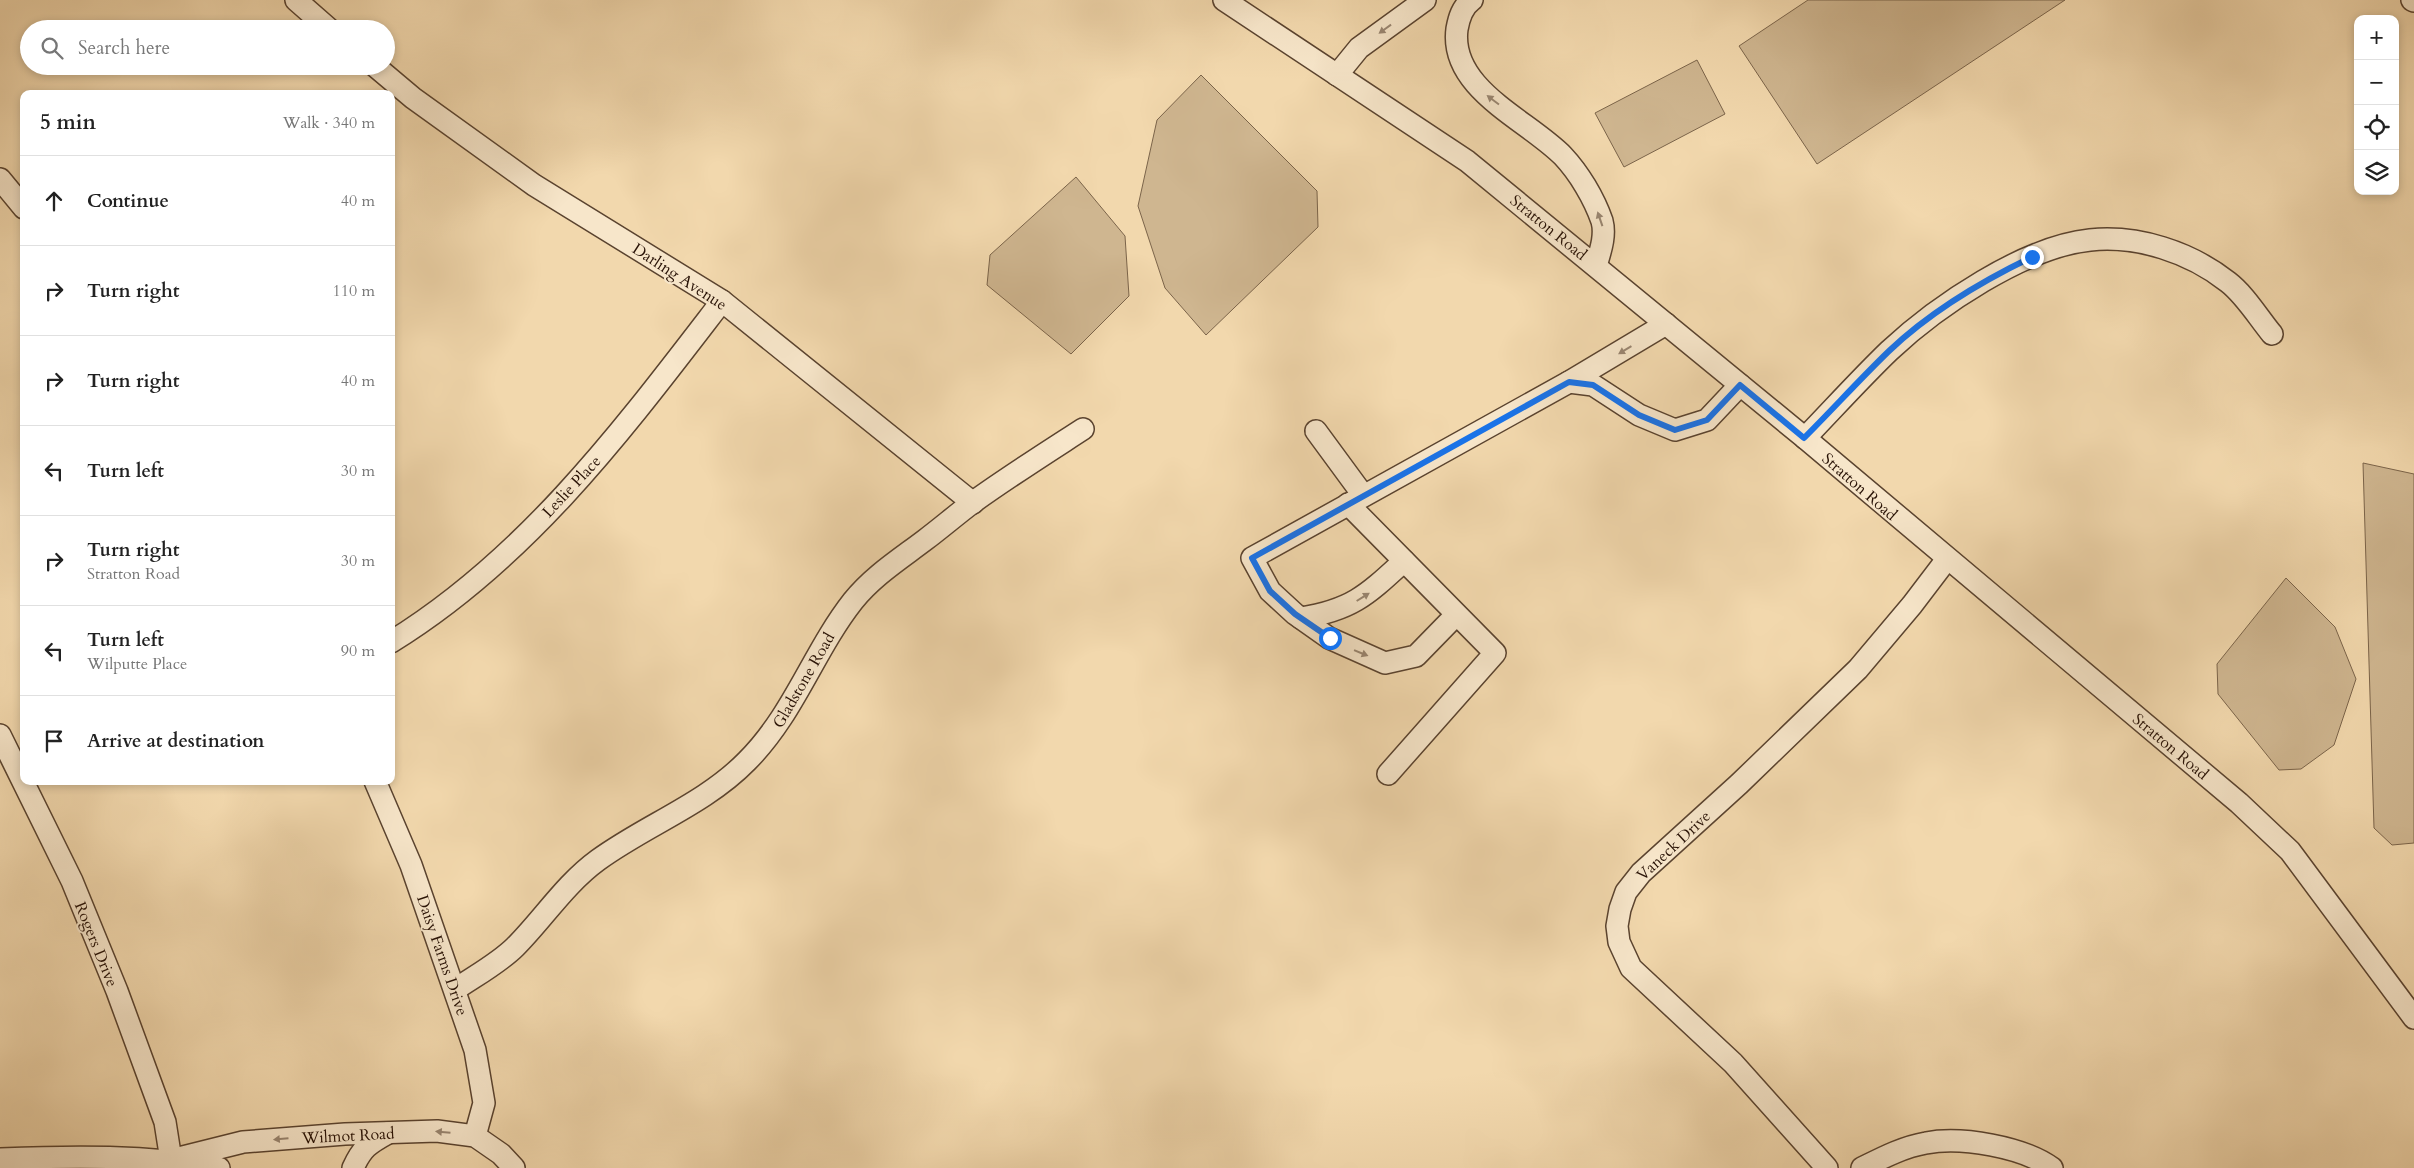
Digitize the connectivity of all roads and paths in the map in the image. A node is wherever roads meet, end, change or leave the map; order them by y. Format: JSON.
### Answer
{"nodes":[{"id":1,"x":296,"y":0,"type":"edge"},
{"id":2,"x":1224,"y":0,"type":"edge"},
{"id":3,"x":1425,"y":0,"type":"edge"},
{"id":4,"x":1472,"y":0,"type":"edge"},
{"id":5,"x":319,"y":20,"type":"edge"},
{"id":6,"x":386,"y":75,"type":"edge"},
{"id":7,"x":1338,"y":75,"type":"junction"},
{"id":8,"x":0,"y":179,"type":"edge"},
{"id":9,"x":20,"y":203,"type":"edge"},
{"id":10,"x":1596,"y":266,"type":"junction"},
{"id":11,"x":722,"y":301,"type":"junction"},
{"id":12,"x":1666,"y":324,"type":"junction"},
{"id":13,"x":2272,"y":334,"type":"dead end"},
{"id":14,"x":1569,"y":382,"type":"junction"},
{"id":15,"x":1740,"y":385,"type":"junction"},
{"id":16,"x":1082,"y":429,"type":"dead end"},
{"id":17,"x":1316,"y":430,"type":"dead end"},
{"id":18,"x":1804,"y":438,"type":"junction"},
{"id":19,"x":1355,"y":499,"type":"junction"},
{"id":20,"x":973,"y":503,"type":"junction"},
{"id":21,"x":1947,"y":559,"type":"junction"},
{"id":22,"x":1404,"y":561,"type":"junction"},
{"id":23,"x":1456,"y":614,"type":"junction"},
{"id":24,"x":1301,"y":618,"type":"junction"},
{"id":25,"x":395,"y":639,"type":"edge"},
{"id":26,"x":0,"y":736,"type":"edge"},
{"id":27,"x":1388,"y":774,"type":"dead end"},
{"id":28,"x":20,"y":776,"type":"edge"},
{"id":29,"x":24,"y":785,"type":"edge"},
{"id":30,"x":377,"y":785,"type":"edge"},
{"id":31,"x":456,"y":989,"type":"junction"},
{"id":32,"x":2414,"y":1018,"type":"edge"},
{"id":33,"x":388,"y":1133,"type":"junction"},
{"id":34,"x":475,"y":1136,"type":"junction"},
{"id":35,"x":171,"y":1160,"type":"junction"},
{"id":36,"x":12,"y":1162,"type":"edge"},
{"id":37,"x":219,"y":1168,"type":"edge"},
{"id":38,"x":353,"y":1168,"type":"edge"},
{"id":39,"x":514,"y":1168,"type":"edge"},
{"id":40,"x":1827,"y":1168,"type":"edge"},
{"id":41,"x":1862,"y":1168,"type":"edge"},
{"id":42,"x":2052,"y":1168,"type":"edge"}],
"edges":[{"from":1,"to":5,"type":"street"},
{"from":2,"to":7,"type":"street","name":"Stratton Road"},
{"from":3,"to":7,"type":"street","one_way":true},
{"from":10,"to":4,"type":"street","one_way":true},
{"from":6,"to":11,"type":"street","name":"Darling Avenue"},
{"from":7,"to":10,"type":"street","name":"Stratton Road"},
{"from":8,"to":9,"type":"street"},
{"from":10,"to":12,"type":"street","name":"Stratton Road"},
{"from":11,"to":20,"type":"street","name":"Darling Avenue"},
{"from":11,"to":25,"type":"street","name":"Leslie Place"},
{"from":12,"to":14,"type":"street","one_way":true},
{"from":12,"to":15,"type":"street","name":"Stratton Road"},
{"from":13,"to":18,"type":"street"},
{"from":14,"to":15,"type":"street"},
{"from":14,"to":19,"type":"street"},
{"from":15,"to":18,"type":"street","name":"Stratton Road"},
{"from":16,"to":20,"type":"street","name":"Gladstone Road"},
{"from":17,"to":19,"type":"street"},
{"from":18,"to":21,"type":"street","name":"Stratton Road"},
{"from":19,"to":22,"type":"street"},
{"from":19,"to":24,"type":"street"},
{"from":20,"to":31,"type":"street","name":"Gladstone Road"},
{"from":21,"to":32,"type":"street","name":"Stratton Road"},
{"from":21,"to":40,"type":"street","name":"Vaneck Drive"},
{"from":22,"to":23,"type":"street"},
{"from":24,"to":22,"type":"street","one_way":true},
{"from":24,"to":23,"type":"street","one_way":true},
{"from":23,"to":27,"type":"street"},
{"from":26,"to":28,"type":"street","name":"Rogers Drive"},
{"from":29,"to":35,"type":"street","name":"Rogers Drive"},
{"from":30,"to":31,"type":"street","name":"Daisy Farms Drive"},
{"from":31,"to":34,"type":"street","name":"Daisy Farms Drive"},
{"from":34,"to":33,"type":"street","name":"Wilmot Road","one_way":true},
{"from":33,"to":35,"type":"street","name":"Wilmot Road","one_way":true},
{"from":33,"to":38,"type":"street"},
{"from":34,"to":39,"type":"street","name":"Wilmot Road"},
{"from":35,"to":36,"type":"street","name":"Wilmot Road"},
{"from":35,"to":37,"type":"street","name":"Wilmot Road"},
{"from":41,"to":42,"type":"street"}]}
